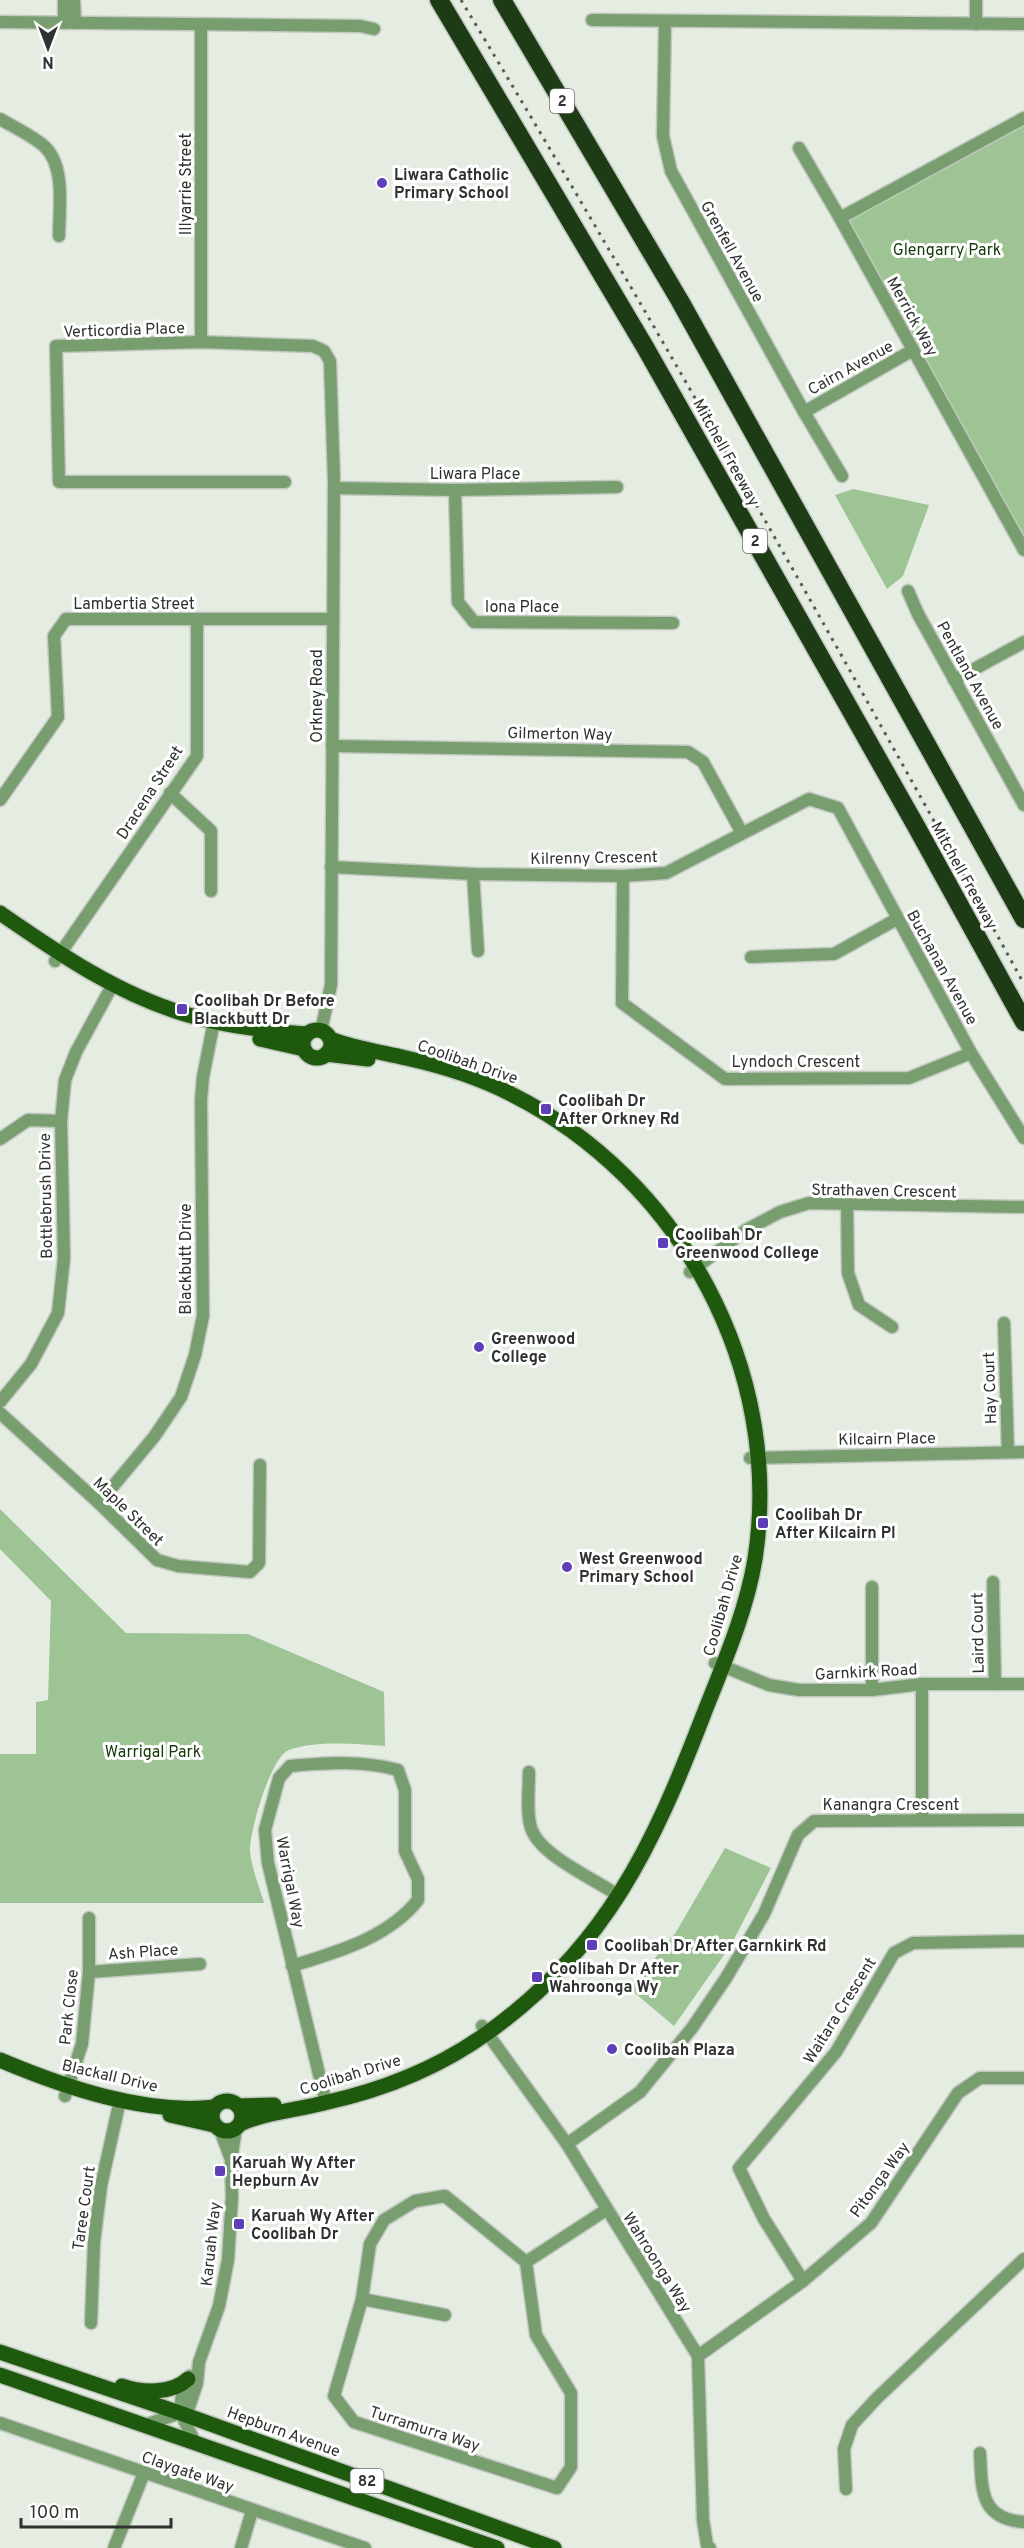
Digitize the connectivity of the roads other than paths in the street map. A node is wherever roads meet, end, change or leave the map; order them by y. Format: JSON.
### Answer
{"nodes":[{"id":1,"x":64,"y":0,"type":"edge"},
{"id":2,"x":74,"y":0,"type":"edge"},
{"id":3,"x":430,"y":0,"type":"edge"},
{"id":4,"x":439,"y":0,"type":"edge"},
{"id":5,"x":502,"y":0,"type":"edge"},
{"id":6,"x":507,"y":0,"type":"edge"},
{"id":7,"x":976,"y":0,"type":"edge"},
{"id":8,"x":591,"y":20,"type":"dead end"},
{"id":9,"x":0,"y":22,"type":"edge"},
{"id":10,"x":665,"y":22,"type":"junction"},
{"id":11,"x":69,"y":23,"type":"junction"},
{"id":12,"x":976,"y":24,"type":"junction"},
{"id":13,"x":1024,"y":24,"type":"edge"},
{"id":14,"x":201,"y":25,"type":"junction"},
{"id":15,"x":374,"y":29,"type":"dead end"},
{"id":16,"x":523,"y":34,"type":"junction"},
{"id":17,"x":476,"y":64,"type":"junction"},
{"id":18,"x":1024,"y":118,"type":"edge"},
{"id":19,"x":0,"y":119,"type":"edge"},
{"id":20,"x":799,"y":148,"type":"dead end"},
{"id":21,"x":840,"y":218,"type":"junction"},
{"id":22,"x":59,"y":236,"type":"dead end"},
{"id":23,"x":201,"y":342,"type":"junction"},
{"id":24,"x":913,"y":350,"type":"junction"},
{"id":25,"x":330,"y":361,"type":"joint"},
{"id":26,"x":804,"y":412,"type":"junction"},
{"id":27,"x":842,"y":476,"type":"dead end"},
{"id":28,"x":285,"y":482,"type":"dead end"},
{"id":29,"x":617,"y":487,"type":"dead end"},
{"id":30,"x":334,"y":488,"type":"junction"},
{"id":31,"x":455,"y":490,"type":"junction"},
{"id":32,"x":1024,"y":550,"type":"edge"},
{"id":33,"x":908,"y":591,"type":"dead end"},
{"id":34,"x":197,"y":619,"type":"junction"},
{"id":35,"x":333,"y":619,"type":"junction"},
{"id":36,"x":673,"y":623,"type":"dead end"},
{"id":37,"x":1024,"y":642,"type":"edge"},
{"id":38,"x":954,"y":680,"type":"junction"},
{"id":39,"x":332,"y":746,"type":"junction"},
{"id":40,"x":170,"y":793,"type":"junction"},
{"id":41,"x":0,"y":800,"type":"edge"},
{"id":42,"x":1024,"y":806,"type":"edge"},
{"id":43,"x":838,"y":808,"type":"joint"},
{"id":44,"x":742,"y":833,"type":"junction"},
{"id":45,"x":331,"y":867,"type":"junction"},
{"id":46,"x":473,"y":874,"type":"junction"},
{"id":47,"x":623,"y":876,"type":"junction"},
{"id":48,"x":211,"y":891,"type":"dead end"},
{"id":49,"x":1,"y":919,"type":"edge"},
{"id":50,"x":897,"y":919,"type":"junction"},
{"id":51,"x":1024,"y":919,"type":"edge"},
{"id":52,"x":478,"y":951,"type":"dead end"},
{"id":53,"x":58,"y":957,"type":"junction"},
{"id":54,"x":752,"y":957,"type":"dead end"},
{"id":55,"x":110,"y":988,"type":"junction"},
{"id":56,"x":1024,"y":1022,"type":"edge"},
{"id":57,"x":213,"y":1025,"type":"junction"},
{"id":58,"x":315,"y":1038,"type":"junction"},
{"id":59,"x":971,"y":1053,"type":"junction"},
{"id":60,"x":326,"y":1054,"type":"junction"},
{"id":61,"x":61,"y":1121,"type":"junction"},
{"id":62,"x":1024,"y":1138,"type":"edge"},
{"id":63,"x":0,"y":1139,"type":"edge"},
{"id":64,"x":847,"y":1204,"type":"junction"},
{"id":65,"x":1024,"y":1207,"type":"edge"},
{"id":66,"x":694,"y":1270,"type":"junction"},
{"id":67,"x":1004,"y":1323,"type":"dead end"},
{"id":68,"x":892,"y":1327,"type":"dead end"},
{"id":69,"x":0,"y":1402,"type":"edge"},
{"id":70,"x":0,"y":1413,"type":"edge"},
{"id":71,"x":1008,"y":1452,"type":"junction"},
{"id":72,"x":1024,"y":1452,"type":"edge"},
{"id":73,"x":755,"y":1458,"type":"junction"},
{"id":74,"x":260,"y":1465,"type":"dead end"},
{"id":75,"x":99,"y":1503,"type":"junction"},
{"id":76,"x":993,"y":1582,"type":"dead end"},
{"id":77,"x":872,"y":1587,"type":"dead end"},
{"id":78,"x":719,"y":1665,"type":"junction"},
{"id":79,"x":922,"y":1684,"type":"junction"},
{"id":80,"x":995,"y":1684,"type":"junction"},
{"id":81,"x":1024,"y":1684,"type":"edge"},
{"id":82,"x":872,"y":1690,"type":"junction"},
{"id":83,"x":530,"y":1772,"type":"dead end"},
{"id":84,"x":922,"y":1820,"type":"junction"},
{"id":85,"x":1024,"y":1820,"type":"edge"},
{"id":86,"x":615,"y":1893,"type":"junction"},
{"id":87,"x":89,"y":1918,"type":"dead end"},
{"id":88,"x":1024,"y":1941,"type":"edge"},
{"id":89,"x":200,"y":1964,"type":"dead end"},
{"id":90,"x":292,"y":1966,"type":"junction"},
{"id":91,"x":89,"y":1972,"type":"junction"},
{"id":92,"x":485,"y":2030,"type":"junction"},
{"id":93,"x":0,"y":2060,"type":"edge"},
{"id":94,"x":0,"y":2070,"type":"edge"},
{"id":95,"x":1024,"y":2078,"type":"edge"},
{"id":96,"x":67,"y":2091,"type":"junction"},
{"id":97,"x":325,"y":2099,"type":"junction"},
{"id":98,"x":119,"y":2104,"type":"junction"},
{"id":99,"x":238,"y":2106,"type":"junction"},
{"id":100,"x":215,"y":2107,"type":"junction"},
{"id":101,"x":228,"y":2127,"type":"junction"},
{"id":102,"x":567,"y":2144,"type":"junction"},
{"id":103,"x":606,"y":2210,"type":"junction"},
{"id":104,"x":1024,"y":2259,"type":"edge"},
{"id":105,"x":526,"y":2262,"type":"junction"},
{"id":106,"x":803,"y":2281,"type":"junction"},
{"id":107,"x":362,"y":2299,"type":"junction"},
{"id":108,"x":445,"y":2315,"type":"dead end"},
{"id":109,"x":90,"y":2323,"type":"dead end"},
{"id":110,"x":0,"y":2352,"type":"edge"},
{"id":111,"x":698,"y":2356,"type":"junction"},
{"id":112,"x":200,"y":2362,"type":"junction"},
{"id":113,"x":58,"y":2372,"type":"junction"},
{"id":114,"x":0,"y":2375,"type":"edge"},
{"id":115,"x":188,"y":2379,"type":"junction"},
{"id":116,"x":180,"y":2413,"type":"junction"},
{"id":117,"x":0,"y":2423,"type":"edge"},
{"id":118,"x":145,"y":2425,"type":"junction"},
{"id":119,"x":195,"y":2442,"type":"junction"},
{"id":120,"x":980,"y":2453,"type":"dead end"},
{"id":121,"x":144,"y":2473,"type":"junction"},
{"id":122,"x":846,"y":2489,"type":"dead end"},
{"id":123,"x":252,"y":2511,"type":"junction"},
{"id":124,"x":1024,"y":2522,"type":"edge"},
{"id":125,"x":114,"y":2548,"type":"edge"},
{"id":126,"x":241,"y":2548,"type":"edge"},
{"id":127,"x":365,"y":2548,"type":"edge"},
{"id":128,"x":497,"y":2548,"type":"edge"},
{"id":129,"x":554,"y":2548,"type":"edge"},
{"id":130,"x":710,"y":2548,"type":"edge"}],
"edges":[{"from":1,"to":11,"type":"street"},
{"from":2,"to":11,"type":"street"},
{"from":3,"to":17,"type":"highway"},
{"from":4,"to":17,"type":"highway","name":"Mitchell Freeway","number":"2"},
{"from":5,"to":16,"type":"highway","name":"Mitchell Freeway","number":"2"},
{"from":6,"to":16,"type":"highway"},
{"from":7,"to":12,"type":"street"},
{"from":8,"to":10,"type":"street"},
{"from":9,"to":11,"type":"street"},
{"from":10,"to":12,"type":"street"},
{"from":10,"to":26,"type":"street","name":"Grenfell Avenue"},
{"from":11,"to":14,"type":"street"},
{"from":12,"to":13,"type":"street"},
{"from":14,"to":15,"type":"street"},
{"from":14,"to":23,"type":"street","name":"Illyarrie Street"},
{"from":16,"to":51,"type":"highway","name":"Mitchell Freeway","number":"2"},
{"from":17,"to":56,"type":"highway","name":"Mitchell Freeway","number":"2"},
{"from":18,"to":21,"type":"street"},
{"from":19,"to":22,"type":"street"},
{"from":20,"to":21,"type":"street","name":"Merrick Way"},
{"from":21,"to":24,"type":"street","name":"Merrick Way"},
{"from":23,"to":25,"type":"street","name":"Verticordia Place"},
{"from":23,"to":28,"type":"street","name":"Verticordia Place"},
{"from":24,"to":26,"type":"street","name":"Cairn Avenue"},
{"from":24,"to":32,"type":"street","name":"Merrick Way"},
{"from":25,"to":30,"type":"street","name":"Orkney Road"},
{"from":26,"to":27,"type":"street","name":"Grenfell Avenue"},
{"from":29,"to":31,"type":"street","name":"Liwara Place"},
{"from":30,"to":31,"type":"street","name":"Liwara Place"},
{"from":30,"to":35,"type":"street","name":"Orkney Road"},
{"from":31,"to":36,"type":"street","name":"Iona Place"},
{"from":33,"to":38,"type":"street","name":"Pentland Avenue"},
{"from":34,"to":35,"type":"street","name":"Lambertia Street"},
{"from":34,"to":40,"type":"street","name":"Dracena Street"},
{"from":34,"to":41,"type":"street","name":"Lambertia Street"},
{"from":35,"to":39,"type":"street","name":"Orkney Road"},
{"from":37,"to":38,"type":"street"},
{"from":38,"to":42,"type":"street","name":"Pentland Avenue"},
{"from":39,"to":44,"type":"street","name":"Gilmerton Way"},
{"from":39,"to":45,"type":"street","name":"Orkney Road"},
{"from":40,"to":48,"type":"street"},
{"from":40,"to":53,"type":"street","name":"Dracena Street"},
{"from":43,"to":44,"type":"street","name":"Kilrenny Crescent"},
{"from":43,"to":50,"type":"street","name":"Buchanan Avenue"},
{"from":44,"to":47,"type":"street","name":"Kilrenny Crescent"},
{"from":45,"to":46,"type":"street","name":"Kilrenny Crescent"},
{"from":45,"to":58,"type":"street","name":"Orkney Road"},
{"from":46,"to":47,"type":"street","name":"Kilrenny Crescent"},
{"from":46,"to":52,"type":"street"},
{"from":47,"to":59,"type":"street","name":"Lyndoch Crescent"},
{"from":49,"to":53,"type":"main road","name":"Coolibah Drive"},
{"from":50,"to":54,"type":"street"},
{"from":50,"to":59,"type":"street","name":"Buchanan Avenue"},
{"from":53,"to":55,"type":"main road","name":"Coolibah Drive"},
{"from":55,"to":57,"type":"main road","name":"Coolibah Drive"},
{"from":55,"to":61,"type":"street","name":"Bottlebrush Drive"},
{"from":57,"to":58,"type":"main road","name":"Coolibah Drive"},
{"from":57,"to":75,"type":"street","name":"Blackbutt Drive"},
{"from":58,"to":60,"type":"main road"},
{"from":58,"to":60,"type":"main road","name":"Coolibah Drive"},
{"from":58,"to":66,"type":"main road","name":"Coolibah Drive"},
{"from":59,"to":62,"type":"street","name":"Buchanan Avenue"},
{"from":60,"to":66,"type":"main road","name":"Coolibah Drive"},
{"from":61,"to":63,"type":"street"},
{"from":61,"to":69,"type":"street","name":"Bottlebrush Drive"},
{"from":64,"to":65,"type":"street","name":"Strathaven Crescent"},
{"from":64,"to":66,"type":"street","name":"Strathaven Crescent"},
{"from":64,"to":68,"type":"street"},
{"from":66,"to":73,"type":"main road","name":"Coolibah Drive"},
{"from":67,"to":71,"type":"street","name":"Hay Court"},
{"from":70,"to":75,"type":"street","name":"Maple Street"},
{"from":71,"to":72,"type":"street","name":"Kilcairn Place"},
{"from":71,"to":73,"type":"street","name":"Kilcairn Place"},
{"from":73,"to":78,"type":"main road","name":"Coolibah Drive"},
{"from":74,"to":75,"type":"street","name":"Maple Street"},
{"from":76,"to":80,"type":"street","name":"Laird Court"},
{"from":77,"to":82,"type":"street"},
{"from":78,"to":82,"type":"street","name":"Garnkirk Road"},
{"from":78,"to":86,"type":"main road","name":"Coolibah Drive"},
{"from":79,"to":80,"type":"street","name":"Garnkirk Road"},
{"from":79,"to":82,"type":"street","name":"Garnkirk Road"},
{"from":79,"to":84,"type":"street"},
{"from":80,"to":81,"type":"street","name":"Garnkirk Road"},
{"from":83,"to":86,"type":"street"},
{"from":84,"to":85,"type":"street","name":"Kanangra Crescent"},
{"from":84,"to":102,"type":"street","name":"Kanangra Crescent"},
{"from":86,"to":92,"type":"main road","name":"Coolibah Drive"},
{"from":87,"to":91,"type":"street","name":"Park Close"},
{"from":88,"to":106,"type":"street","name":"Waitara Crescent"},
{"from":89,"to":91,"type":"street","name":"Ash Place"},
{"from":90,"to":90,"type":"street","name":"Warrigal Way"},
{"from":90,"to":97,"type":"street","name":"Warrigal Way"},
{"from":91,"to":96,"type":"street","name":"Park Close"},
{"from":92,"to":97,"type":"main road","name":"Coolibah Drive"},
{"from":92,"to":102,"type":"street","name":"Wahroonga Way"},
{"from":93,"to":96,"type":"main road","name":"Blackall Drive"},
{"from":94,"to":96,"type":"main road","name":"Blackall Drive"},
{"from":95,"to":106,"type":"street","name":"Pitonga Way"},
{"from":96,"to":98,"type":"main road","name":"Blackall Drive"},
{"from":97,"to":99,"type":"main road","name":"Coolibah Drive"},
{"from":97,"to":101,"type":"main road","name":"Coolibah Drive"},
{"from":98,"to":100,"type":"main road","name":"Blackall Drive"},
{"from":98,"to":101,"type":"main road","name":"Blackall Drive"},
{"from":98,"to":109,"type":"street","name":"Taree Court"},
{"from":99,"to":100,"type":"main road"},
{"from":99,"to":101,"type":"main road"},
{"from":100,"to":101,"type":"main road"},
{"from":101,"to":112,"type":"street","name":"Karuah Way"},
{"from":102,"to":103,"type":"street","name":"Wahroonga Way"},
{"from":103,"to":105,"type":"street"},
{"from":103,"to":111,"type":"street","name":"Wahroonga Way"},
{"from":104,"to":122,"type":"street"},
{"from":105,"to":107,"type":"street","name":"Turramurra Way"},
{"from":105,"to":107,"type":"street","name":"Turramurra Way"},
{"from":106,"to":111,"type":"street","name":"Pitonga Way"},
{"from":107,"to":108,"type":"street"},
{"from":110,"to":113,"type":"main road","name":"Hepburn Avenue","number":"82"},
{"from":111,"to":130,"type":"street"},
{"from":112,"to":115,"type":"street","name":"Karuah Way"},
{"from":112,"to":116,"type":"street","name":"Karuah Way"},
{"from":113,"to":115,"type":"main road"},
{"from":113,"to":116,"type":"main road","name":"Hepburn Avenue","number":"82"},
{"from":114,"to":118,"type":"main road","number":"82"},
{"from":115,"to":116,"type":"street","name":"Karuah Way"},
{"from":116,"to":118,"type":"street"},
{"from":116,"to":119,"type":"street"},
{"from":116,"to":129,"type":"main road","name":"Hepburn Avenue","number":"82"},
{"from":117,"to":121,"type":"street","name":"Claygate Way"},
{"from":118,"to":119,"type":"main road","number":"82"},
{"from":119,"to":128,"type":"main road","number":"82"},
{"from":120,"to":124,"type":"street"},
{"from":121,"to":123,"type":"street","name":"Claygate Way"},
{"from":121,"to":125,"type":"street"},
{"from":123,"to":126,"type":"street"},
{"from":123,"to":127,"type":"street","name":"Claygate Way"}]}
